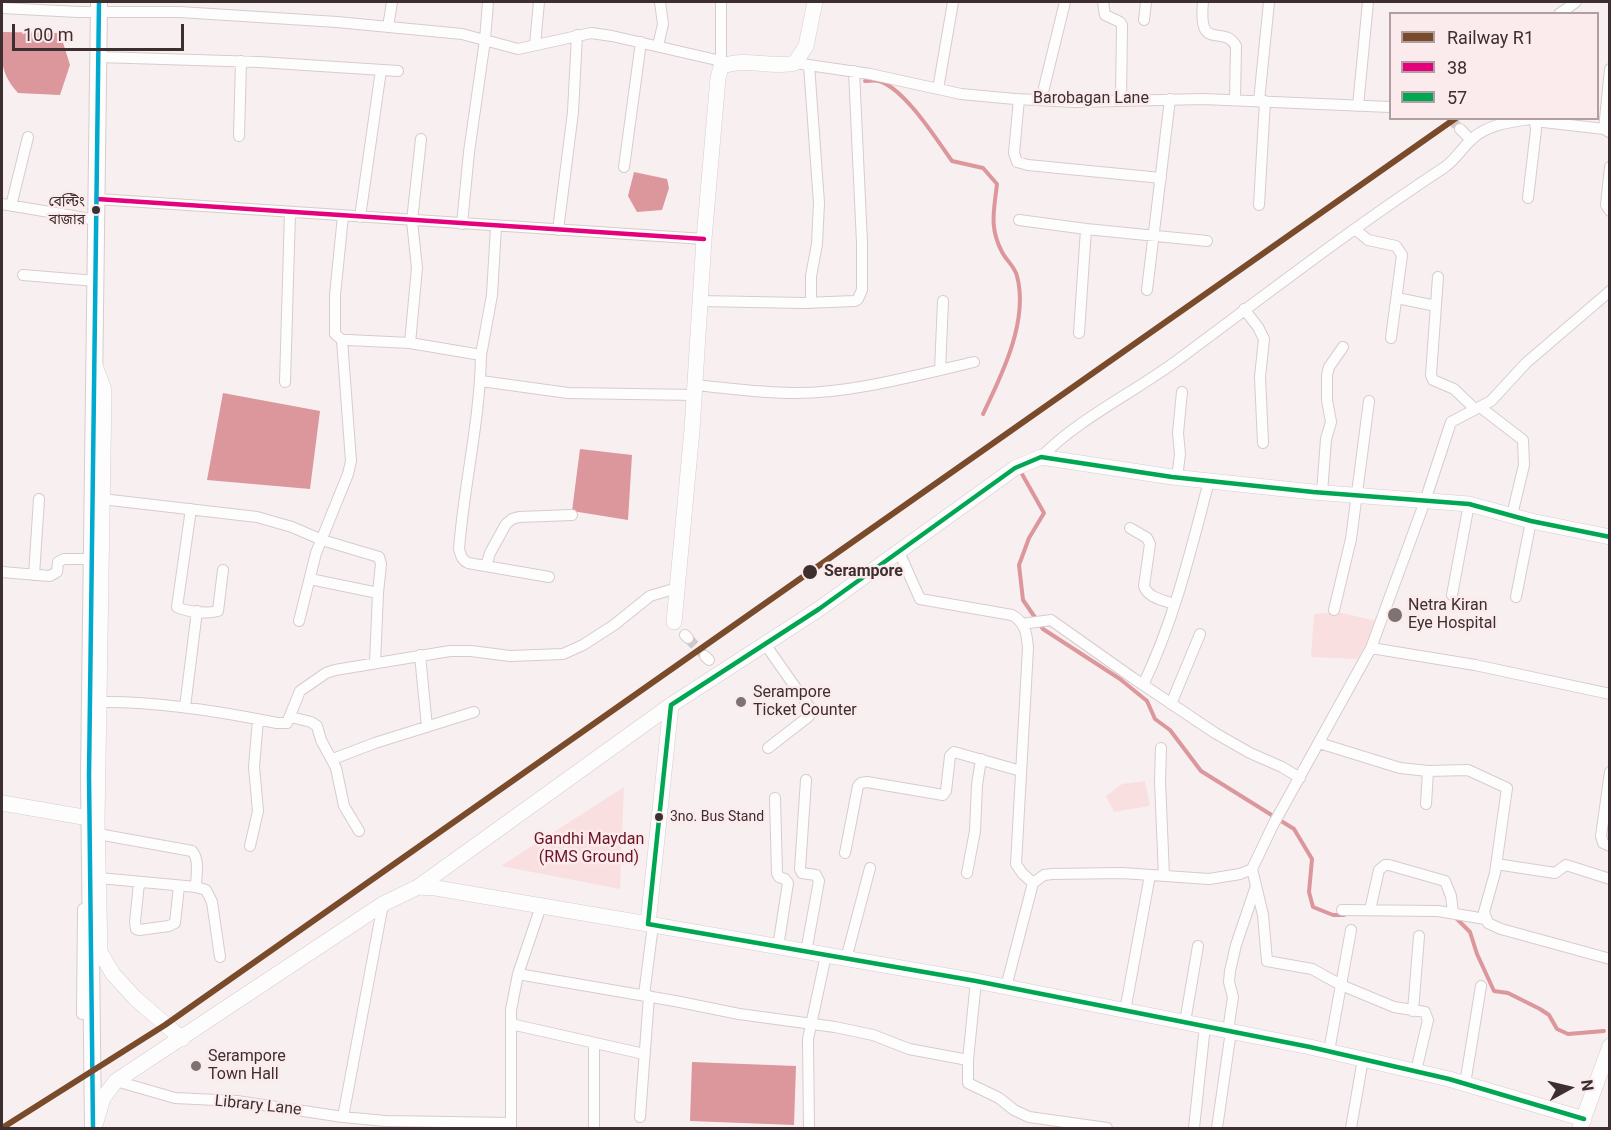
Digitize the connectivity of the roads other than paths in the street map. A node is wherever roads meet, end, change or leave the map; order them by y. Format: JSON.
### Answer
{"nodes":[{"id":1,"x":392,"y":2,"type":"edge"},
{"id":2,"x":488,"y":2,"type":"edge"},
{"id":3,"x":539,"y":2,"type":"edge"},
{"id":4,"x":660,"y":2,"type":"edge"},
{"id":5,"x":720,"y":2,"type":"edge"},
{"id":6,"x":815,"y":2,"type":"edge"},
{"id":7,"x":953,"y":2,"type":"edge"},
{"id":8,"x":1065,"y":2,"type":"edge"},
{"id":9,"x":1103,"y":2,"type":"edge"},
{"id":10,"x":1146,"y":2,"type":"edge"},
{"id":11,"x":1203,"y":2,"type":"edge"},
{"id":12,"x":1269,"y":2,"type":"edge"},
{"id":13,"x":1368,"y":2,"type":"edge"},
{"id":14,"x":1576,"y":2,"type":"edge"},
{"id":15,"x":99,"y":7,"type":"edge"},
{"id":16,"x":161,"y":7,"type":"edge"},
{"id":17,"x":190,"y":7,"type":"edge"},
{"id":18,"x":2,"y":8,"type":"edge"},
{"id":19,"x":1562,"y":12,"type":"edge"},
{"id":20,"x":1144,"y":20,"type":"dead end"},
{"id":21,"x":388,"y":27,"type":"junction"},
{"id":22,"x":577,"y":35,"type":"junction"},
{"id":23,"x":485,"y":40,"type":"junction"},
{"id":24,"x":641,"y":42,"type":"junction"},
{"id":25,"x":536,"y":45,"type":"junction"},
{"id":26,"x":658,"y":46,"type":"junction"},
{"id":27,"x":99,"y":57,"type":"junction"},
{"id":28,"x":241,"y":61,"type":"junction"},
{"id":29,"x":721,"y":64,"type":"junction"},
{"id":30,"x":802,"y":64,"type":"junction"},
{"id":31,"x":1610,"y":69,"type":"edge"},
{"id":32,"x":381,"y":70,"type":"junction"},
{"id":33,"x":398,"y":71,"type":"dead end"},
{"id":34,"x":854,"y":72,"type":"junction"},
{"id":35,"x":938,"y":89,"type":"junction"},
{"id":36,"x":1019,"y":99,"type":"junction"},
{"id":37,"x":1170,"y":99,"type":"junction"},
{"id":38,"x":1041,"y":100,"type":"junction"},
{"id":39,"x":1121,"y":100,"type":"junction"},
{"id":40,"x":1235,"y":100,"type":"junction"},
{"id":41,"x":1262,"y":101,"type":"junction"},
{"id":42,"x":1358,"y":106,"type":"junction"},
{"id":43,"x":1389,"y":107,"type":"edge"},
{"id":44,"x":1525,"y":120,"type":"edge"},
{"id":45,"x":1535,"y":121,"type":"joint"},
{"id":46,"x":1460,"y":129,"type":"tunnel mouth"},
{"id":47,"x":1607,"y":131,"type":"edge"},
{"id":48,"x":239,"y":136,"type":"dead end"},
{"id":49,"x":28,"y":137,"type":"dead end"},
{"id":50,"x":421,"y":139,"type":"dead end"},
{"id":51,"x":1471,"y":140,"type":"junction"},
{"id":52,"x":624,"y":167,"type":"dead end"},
{"id":53,"x":1610,"y":167,"type":"edge"},
{"id":54,"x":1161,"y":178,"type":"junction"},
{"id":55,"x":1528,"y":198,"type":"dead end"},
{"id":56,"x":98,"y":199,"type":"junction"},
{"id":57,"x":6,"y":205,"type":"edge"},
{"id":58,"x":1259,"y":205,"type":"dead end"},
{"id":59,"x":1610,"y":211,"type":"edge"},
{"id":60,"x":290,"y":212,"type":"junction"},
{"id":61,"x":343,"y":216,"type":"junction"},
{"id":62,"x":360,"y":217,"type":"junction"},
{"id":63,"x":97,"y":220,"type":"junction"},
{"id":64,"x":1019,"y":220,"type":"dead end"},
{"id":65,"x":412,"y":221,"type":"junction"},
{"id":66,"x":462,"y":224,"type":"junction"},
{"id":67,"x":496,"y":226,"type":"junction"},
{"id":68,"x":1086,"y":229,"type":"junction"},
{"id":69,"x":558,"y":230,"type":"junction"},
{"id":70,"x":1356,"y":230,"type":"junction"},
{"id":71,"x":1154,"y":236,"type":"junction"},
{"id":72,"x":704,"y":239,"type":"junction"},
{"id":73,"x":1208,"y":241,"type":"dead end"},
{"id":74,"x":23,"y":275,"type":"dead end"},
{"id":75,"x":1438,"y":277,"type":"dead end"},
{"id":76,"x":96,"y":281,"type":"junction"},
{"id":77,"x":1147,"y":290,"type":"dead end"},
{"id":78,"x":1610,"y":291,"type":"edge"},
{"id":79,"x":1397,"y":298,"type":"junction"},
{"id":80,"x":700,"y":301,"type":"junction"},
{"id":81,"x":943,"y":301,"type":"dead end"},
{"id":82,"x":811,"y":303,"type":"junction"},
{"id":83,"x":1436,"y":306,"type":"junction"},
{"id":84,"x":1244,"y":309,"type":"junction"},
{"id":85,"x":1079,"y":333,"type":"dead end"},
{"id":86,"x":1391,"y":338,"type":"dead end"},
{"id":87,"x":342,"y":340,"type":"junction"},
{"id":88,"x":410,"y":343,"type":"junction"},
{"id":89,"x":95,"y":346,"type":"junction"},
{"id":90,"x":1343,"y":347,"type":"dead end"},
{"id":91,"x":481,"y":356,"type":"junction"},
{"id":92,"x":974,"y":362,"type":"dead end"},
{"id":93,"x":94,"y":366,"type":"junction"},
{"id":94,"x":940,"y":370,"type":"junction"},
{"id":95,"x":481,"y":381,"type":"junction"},
{"id":96,"x":285,"y":382,"type":"dead end"},
{"id":97,"x":695,"y":390,"type":"junction"},
{"id":98,"x":1182,"y":392,"type":"dead end"},
{"id":99,"x":1369,"y":401,"type":"dead end"},
{"id":100,"x":1478,"y":408,"type":"junction"},
{"id":101,"x":1263,"y":443,"type":"dead end"},
{"id":102,"x":1041,"y":457,"type":"junction"},
{"id":103,"x":1177,"y":478,"type":"junction"},
{"id":104,"x":1209,"y":481,"type":"junction"},
{"id":105,"x":1322,"y":493,"type":"junction"},
{"id":106,"x":1356,"y":496,"type":"junction"},
{"id":107,"x":39,"y":499,"type":"dead end"},
{"id":108,"x":102,"y":499,"type":"junction"},
{"id":109,"x":1425,"y":501,"type":"junction"},
{"id":110,"x":1469,"y":504,"type":"junction"},
{"id":111,"x":191,"y":509,"type":"junction"},
{"id":112,"x":572,"y":515,"type":"dead end"},
{"id":113,"x":1512,"y":515,"type":"junction"},
{"id":114,"x":1531,"y":521,"type":"junction"},
{"id":115,"x":1130,"y":528,"type":"dead end"},
{"id":116,"x":1610,"y":537,"type":"edge"},
{"id":117,"x":322,"y":540,"type":"junction"},
{"id":118,"x":899,"y":552,"type":"junction"},
{"id":119,"x":85,"y":559,"type":"junction"},
{"id":120,"x":486,"y":566,"type":"junction"},
{"id":121,"x":223,"y":570,"type":"dead end"},
{"id":122,"x":2,"y":572,"type":"edge"},
{"id":123,"x":34,"y":575,"type":"junction"},
{"id":124,"x":549,"y":577,"type":"dead end"},
{"id":125,"x":310,"y":579,"type":"junction"},
{"id":126,"x":677,"y":588,"type":"junction"},
{"id":127,"x":378,"y":593,"type":"junction"},
{"id":128,"x":1452,"y":595,"type":"dead end"},
{"id":129,"x":1516,"y":597,"type":"dead end"},
{"id":130,"x":1174,"y":604,"type":"junction"},
{"id":131,"x":1334,"y":610,"type":"dead end"},
{"id":132,"x":197,"y":611,"type":"junction"},
{"id":133,"x":299,"y":621,"type":"dead end"},
{"id":134,"x":674,"y":623,"type":"dead end"},
{"id":135,"x":1022,"y":624,"type":"junction"},
{"id":136,"x":1200,"y":634,"type":"dead end"},
{"id":137,"x":765,"y":644,"type":"junction"},
{"id":138,"x":1371,"y":648,"type":"junction"},
{"id":139,"x":420,"y":655,"type":"junction"},
{"id":140,"x":375,"y":663,"type":"junction"},
{"id":141,"x":1143,"y":685,"type":"junction"},
{"id":142,"x":1610,"y":694,"type":"edge"},
{"id":143,"x":99,"y":702,"type":"junction"},
{"id":144,"x":1171,"y":704,"type":"junction"},
{"id":145,"x":671,"y":705,"type":"junction"},
{"id":146,"x":185,"y":707,"type":"junction"},
{"id":147,"x":474,"y":712,"type":"dead end"},
{"id":148,"x":291,"y":717,"type":"junction"},
{"id":149,"x":258,"y":719,"type":"junction"},
{"id":150,"x":427,"y":727,"type":"junction"},
{"id":151,"x":1319,"y":743,"type":"junction"},
{"id":152,"x":768,"y":748,"type":"dead end"},
{"id":153,"x":1161,"y":748,"type":"dead end"},
{"id":154,"x":333,"y":759,"type":"junction"},
{"id":155,"x":981,"y":759,"type":"junction"},
{"id":156,"x":1021,"y":771,"type":"junction"},
{"id":157,"x":1428,"y":771,"type":"junction"},
{"id":158,"x":1610,"y":772,"type":"edge"},
{"id":159,"x":1300,"y":778,"type":"junction"},
{"id":160,"x":806,"y":780,"type":"dead end"},
{"id":161,"x":775,"y":798,"type":"dead end"},
{"id":162,"x":2,"y":803,"type":"edge"},
{"id":163,"x":1426,"y":804,"type":"dead end"},
{"id":164,"x":83,"y":817,"type":"junction"},
{"id":165,"x":359,"y":831,"type":"dead end"},
{"id":166,"x":98,"y":834,"type":"junction"},
{"id":167,"x":250,"y":846,"type":"dead end"},
{"id":168,"x":1610,"y":846,"type":"edge"},
{"id":169,"x":845,"y":853,"type":"dead end"},
{"id":170,"x":1496,"y":864,"type":"junction"},
{"id":171,"x":870,"y":868,"type":"dead end"},
{"id":172,"x":1251,"y":869,"type":"junction"},
{"id":173,"x":967,"y":873,"type":"dead end"},
{"id":174,"x":1150,"y":875,"type":"junction"},
{"id":175,"x":1164,"y":876,"type":"junction"},
{"id":176,"x":99,"y":878,"type":"junction"},
{"id":177,"x":1610,"y":879,"type":"edge"},
{"id":178,"x":139,"y":883,"type":"junction"},
{"id":179,"x":1033,"y":883,"type":"junction"},
{"id":180,"x":1256,"y":885,"type":"junction"},
{"id":181,"x":179,"y":886,"type":"junction"},
{"id":182,"x":418,"y":886,"type":"junction"},
{"id":183,"x":196,"y":887,"type":"junction"},
{"id":184,"x":383,"y":904,"type":"junction"},
{"id":185,"x":541,"y":906,"type":"junction"},
{"id":186,"x":1342,"y":910,"type":"dead end"},
{"id":187,"x":1370,"y":910,"type":"junction"},
{"id":188,"x":1453,"y":913,"type":"junction"},
{"id":189,"x":1485,"y":919,"type":"junction"},
{"id":190,"x":650,"y":925,"type":"junction"},
{"id":191,"x":1350,"y":930,"type":"dead end"},
{"id":192,"x":1419,"y":936,"type":"dead end"},
{"id":193,"x":1198,"y":946,"type":"dead end"},
{"id":194,"x":778,"y":947,"type":"junction"},
{"id":195,"x":806,"y":952,"type":"junction"},
{"id":196,"x":826,"y":955,"type":"junction"},
{"id":197,"x":220,"y":957,"type":"dead end"},
{"id":198,"x":846,"y":959,"type":"junction"},
{"id":199,"x":1610,"y":959,"type":"edge"},
{"id":200,"x":518,"y":974,"type":"junction"},
{"id":201,"x":976,"y":981,"type":"junction"},
{"id":202,"x":1341,"y":985,"type":"junction"},
{"id":203,"x":1481,"y":986,"type":"dead end"},
{"id":204,"x":1006,"y":987,"type":"junction"},
{"id":205,"x":647,"y":996,"type":"junction"},
{"id":206,"x":1125,"y":1011,"type":"junction"},
{"id":207,"x":1413,"y":1011,"type":"junction"},
{"id":208,"x":82,"y":1014,"type":"dead end"},
{"id":209,"x":1185,"y":1022,"type":"junction"},
{"id":210,"x":813,"y":1023,"type":"junction"},
{"id":211,"x":511,"y":1024,"type":"junction"},
{"id":212,"x":1205,"y":1026,"type":"junction"},
{"id":213,"x":1229,"y":1031,"type":"junction"},
{"id":214,"x":182,"y":1039,"type":"junction"},
{"id":215,"x":594,"y":1043,"type":"junction"},
{"id":216,"x":1610,"y":1046,"type":"edge"},
{"id":217,"x":1329,"y":1051,"type":"junction"},
{"id":218,"x":644,"y":1054,"type":"junction"},
{"id":219,"x":1363,"y":1059,"type":"junction"},
{"id":220,"x":968,"y":1060,"type":"junction"},
{"id":221,"x":1416,"y":1071,"type":"junction"},
{"id":222,"x":116,"y":1081,"type":"junction"},
{"id":223,"x":1465,"y":1084,"type":"junction"},
{"id":224,"x":343,"y":1117,"type":"junction"},
{"id":225,"x":640,"y":1117,"type":"dead end"},
{"id":226,"x":1041,"y":1124,"type":"edge"},
{"id":227,"x":1582,"y":1124,"type":"edge"},
{"id":228,"x":511,"y":1126,"type":"edge"},
{"id":229,"x":93,"y":1128,"type":"edge"},
{"id":230,"x":594,"y":1128,"type":"edge"},
{"id":231,"x":809,"y":1128,"type":"edge"},
{"id":232,"x":1107,"y":1128,"type":"edge"},
{"id":233,"x":1194,"y":1128,"type":"edge"},
{"id":234,"x":1217,"y":1128,"type":"edge"},
{"id":235,"x":1351,"y":1128,"type":"edge"}],
"edges":[{"from":1,"to":21,"type":"street"},
{"from":2,"to":23,"type":"street"},
{"from":3,"to":25,"type":"street"},
{"from":4,"to":26,"type":"street"},
{"from":5,"to":29,"type":"street"},
{"from":6,"to":30,"type":"street"},
{"from":7,"to":35,"type":"street"},
{"from":8,"to":38,"type":"street"},
{"from":9,"to":39,"type":"street"},
{"from":10,"to":20,"type":"street"},
{"from":11,"to":40,"type":"street"},
{"from":12,"to":41,"type":"street"},
{"from":13,"to":42,"type":"street"},
{"from":14,"to":19,"type":"street"},
{"from":15,"to":16,"type":"street"},
{"from":15,"to":18,"type":"street"},
{"from":15,"to":27,"type":"main road"},
{"from":16,"to":17,"type":"street"},
{"from":17,"to":21,"type":"street"},
{"from":21,"to":23,"type":"street"},
{"from":22,"to":24,"type":"street"},
{"from":22,"to":25,"type":"street"},
{"from":22,"to":69,"type":"street"},
{"from":23,"to":25,"type":"street"},
{"from":23,"to":66,"type":"street"},
{"from":24,"to":26,"type":"street"},
{"from":24,"to":52,"type":"street"},
{"from":26,"to":29,"type":"street"},
{"from":27,"to":28,"type":"street"},
{"from":27,"to":56,"type":"main road"},
{"from":28,"to":32,"type":"street"},
{"from":28,"to":48,"type":"street"},
{"from":29,"to":30,"type":"street"},
{"from":29,"to":72,"type":"street"},
{"from":30,"to":34,"type":"street","name":"Barobagan Lane"},
{"from":30,"to":82,"type":"street"},
{"from":31,"to":47,"type":"street"},
{"from":32,"to":33,"type":"street"},
{"from":32,"to":62,"type":"street"},
{"from":34,"to":35,"type":"street","name":"Barobagan Lane"},
{"from":34,"to":82,"type":"street"},
{"from":35,"to":36,"type":"street","name":"Barobagan Lane"},
{"from":36,"to":38,"type":"street","name":"Barobagan Lane"},
{"from":36,"to":54,"type":"street"},
{"from":37,"to":39,"type":"street","name":"Barobagan Lane"},
{"from":37,"to":40,"type":"street","name":"Barobagan Lane"},
{"from":37,"to":54,"type":"street"},
{"from":38,"to":39,"type":"street","name":"Barobagan Lane"},
{"from":40,"to":41,"type":"street","name":"Barobagan Lane"},
{"from":41,"to":42,"type":"street","name":"Barobagan Lane"},
{"from":41,"to":58,"type":"street"},
{"from":42,"to":43,"type":"street","name":"Barobagan Lane"},
{"from":44,"to":51,"type":"street"},
{"from":45,"to":47,"type":"street"},
{"from":45,"to":55,"type":"street"},
{"from":46,"to":51,"type":"street"},
{"from":49,"to":57,"type":"street"},
{"from":50,"to":65,"type":"street"},
{"from":51,"to":70,"type":"street"},
{"from":53,"to":59,"type":"street"},
{"from":54,"to":71,"type":"street"},
{"from":56,"to":60,"type":"street"},
{"from":56,"to":63,"type":"main road"},
{"from":57,"to":63,"type":"street"},
{"from":60,"to":61,"type":"street"},
{"from":60,"to":96,"type":"street"},
{"from":61,"to":62,"type":"street"},
{"from":61,"to":87,"type":"street"},
{"from":62,"to":65,"type":"street"},
{"from":63,"to":76,"type":"main road"},
{"from":64,"to":68,"type":"street"},
{"from":65,"to":66,"type":"street"},
{"from":65,"to":88,"type":"street"},
{"from":66,"to":67,"type":"street"},
{"from":67,"to":69,"type":"street"},
{"from":67,"to":91,"type":"street"},
{"from":68,"to":71,"type":"street"},
{"from":68,"to":85,"type":"street"},
{"from":69,"to":72,"type":"street"},
{"from":70,"to":79,"type":"street"},
{"from":70,"to":84,"type":"street"},
{"from":71,"to":73,"type":"street"},
{"from":71,"to":77,"type":"street"},
{"from":72,"to":80,"type":"street"},
{"from":74,"to":76,"type":"street"},
{"from":75,"to":83,"type":"street"},
{"from":76,"to":89,"type":"main road"},
{"from":78,"to":100,"type":"street"},
{"from":79,"to":83,"type":"street"},
{"from":79,"to":86,"type":"street"},
{"from":80,"to":82,"type":"street"},
{"from":80,"to":97,"type":"street"},
{"from":81,"to":94,"type":"street"},
{"from":83,"to":100,"type":"street"},
{"from":84,"to":101,"type":"street"},
{"from":84,"to":102,"type":"street"},
{"from":87,"to":88,"type":"street"},
{"from":87,"to":117,"type":"street"},
{"from":88,"to":91,"type":"street"},
{"from":89,"to":93,"type":"main road"},
{"from":89,"to":119,"type":"street"},
{"from":90,"to":105,"type":"street"},
{"from":91,"to":95,"type":"street"},
{"from":92,"to":94,"type":"street"},
{"from":93,"to":108,"type":"street"},
{"from":93,"to":229,"type":"main road"},
{"from":94,"to":97,"type":"street"},
{"from":95,"to":97,"type":"street"},
{"from":95,"to":120,"type":"street"},
{"from":97,"to":126,"type":"street"},
{"from":98,"to":103,"type":"street"},
{"from":99,"to":106,"type":"street"},
{"from":100,"to":109,"type":"street"},
{"from":100,"to":113,"type":"street"},
{"from":102,"to":103,"type":"street"},
{"from":102,"to":118,"type":"street"},
{"from":103,"to":104,"type":"street"},
{"from":104,"to":105,"type":"street"},
{"from":104,"to":130,"type":"street"},
{"from":105,"to":106,"type":"street"},
{"from":106,"to":109,"type":"street"},
{"from":106,"to":131,"type":"street"},
{"from":107,"to":123,"type":"street"},
{"from":108,"to":111,"type":"street"},
{"from":108,"to":143,"type":"street"},
{"from":109,"to":110,"type":"street"},
{"from":109,"to":138,"type":"street"},
{"from":110,"to":113,"type":"street"},
{"from":110,"to":128,"type":"street"},
{"from":111,"to":117,"type":"street"},
{"from":111,"to":132,"type":"street"},
{"from":112,"to":120,"type":"street"},
{"from":113,"to":114,"type":"street"},
{"from":114,"to":116,"type":"street"},
{"from":114,"to":129,"type":"street"},
{"from":115,"to":130,"type":"street"},
{"from":117,"to":125,"type":"street"},
{"from":117,"to":127,"type":"street"},
{"from":118,"to":135,"type":"street"},
{"from":118,"to":137,"type":"street"},
{"from":119,"to":123,"type":"street"},
{"from":119,"to":164,"type":"street"},
{"from":120,"to":124,"type":"street"},
{"from":121,"to":132,"type":"street"},
{"from":122,"to":123,"type":"street"},
{"from":125,"to":127,"type":"street"},
{"from":125,"to":133,"type":"street"},
{"from":126,"to":134,"type":"street"},
{"from":126,"to":139,"type":"street"},
{"from":127,"to":140,"type":"street"},
{"from":130,"to":141,"type":"street"},
{"from":132,"to":146,"type":"street"},
{"from":135,"to":141,"type":"street"},
{"from":135,"to":156,"type":"street"},
{"from":136,"to":144,"type":"street"},
{"from":137,"to":145,"type":"street"},
{"from":137,"to":152,"type":"street"},
{"from":138,"to":142,"type":"street"},
{"from":138,"to":151,"type":"street"},
{"from":139,"to":140,"type":"street"},
{"from":139,"to":150,"type":"street"},
{"from":140,"to":148,"type":"street"},
{"from":141,"to":144,"type":"street"},
{"from":143,"to":146,"type":"street"},
{"from":143,"to":166,"type":"street"},
{"from":144,"to":159,"type":"street"},
{"from":145,"to":182,"type":"street"},
{"from":145,"to":190,"type":"street"},
{"from":146,"to":149,"type":"street"},
{"from":147,"to":150,"type":"street"},
{"from":148,"to":149,"type":"street"},
{"from":148,"to":154,"type":"street"},
{"from":149,"to":167,"type":"street"},
{"from":150,"to":154,"type":"street"},
{"from":151,"to":157,"type":"street"},
{"from":151,"to":159,"type":"street"},
{"from":153,"to":175,"type":"street"},
{"from":154,"to":165,"type":"street"},
{"from":155,"to":156,"type":"street"},
{"from":155,"to":169,"type":"street"},
{"from":155,"to":173,"type":"street"},
{"from":156,"to":179,"type":"street"},
{"from":157,"to":163,"type":"street"},
{"from":157,"to":170,"type":"street"},
{"from":158,"to":168,"type":"street"},
{"from":159,"to":172,"type":"street"},
{"from":160,"to":195,"type":"street"},
{"from":161,"to":194,"type":"street"},
{"from":162,"to":164,"type":"street"},
{"from":164,"to":208,"type":"street"},
{"from":166,"to":176,"type":"street"},
{"from":166,"to":183,"type":"street"},
{"from":170,"to":177,"type":"street"},
{"from":170,"to":189,"type":"street"},
{"from":171,"to":198,"type":"street"},
{"from":172,"to":175,"type":"street"},
{"from":172,"to":180,"type":"street"},
{"from":174,"to":175,"type":"street"},
{"from":174,"to":179,"type":"street"},
{"from":174,"to":206,"type":"street"},
{"from":176,"to":178,"type":"street"},
{"from":176,"to":214,"type":"street"},
{"from":178,"to":181,"type":"street"},
{"from":178,"to":181,"type":"street"},
{"from":179,"to":204,"type":"street"},
{"from":180,"to":202,"type":"street"},
{"from":180,"to":213,"type":"street"},
{"from":181,"to":183,"type":"street"},
{"from":182,"to":184,"type":"street"},
{"from":182,"to":185,"type":"street"},
{"from":183,"to":197,"type":"street"},
{"from":184,"to":214,"type":"street"},
{"from":184,"to":224,"type":"street"},
{"from":185,"to":190,"type":"street"},
{"from":185,"to":200,"type":"street"},
{"from":186,"to":187,"type":"street"},
{"from":187,"to":188,"type":"street"},
{"from":187,"to":188,"type":"street"},
{"from":188,"to":189,"type":"street"},
{"from":189,"to":199,"type":"street"},
{"from":190,"to":194,"type":"street"},
{"from":190,"to":205,"type":"street"},
{"from":191,"to":202,"type":"street"},
{"from":192,"to":207,"type":"street"},
{"from":193,"to":209,"type":"street"},
{"from":194,"to":195,"type":"street"},
{"from":195,"to":196,"type":"street"},
{"from":196,"to":198,"type":"street"},
{"from":196,"to":210,"type":"street"},
{"from":198,"to":201,"type":"street"},
{"from":200,"to":205,"type":"street"},
{"from":200,"to":211,"type":"street"},
{"from":201,"to":204,"type":"street"},
{"from":201,"to":220,"type":"street"},
{"from":202,"to":207,"type":"street"},
{"from":202,"to":217,"type":"street"},
{"from":203,"to":223,"type":"street"},
{"from":204,"to":206,"type":"street"},
{"from":205,"to":210,"type":"street"},
{"from":205,"to":218,"type":"street"},
{"from":206,"to":209,"type":"street"},
{"from":207,"to":221,"type":"street"},
{"from":209,"to":212,"type":"street"},
{"from":210,"to":220,"type":"street"},
{"from":210,"to":231,"type":"street"},
{"from":211,"to":215,"type":"street"},
{"from":211,"to":228,"type":"street"},
{"from":212,"to":213,"type":"street"},
{"from":212,"to":233,"type":"street"},
{"from":213,"to":217,"type":"street"},
{"from":213,"to":234,"type":"street"},
{"from":214,"to":222,"type":"street"},
{"from":215,"to":218,"type":"street"},
{"from":215,"to":230,"type":"street"},
{"from":216,"to":227,"type":"street"},
{"from":217,"to":219,"type":"street"},
{"from":218,"to":225,"type":"street"},
{"from":219,"to":221,"type":"street"},
{"from":219,"to":235,"type":"street"},
{"from":220,"to":226,"type":"street"},
{"from":221,"to":223,"type":"street"},
{"from":222,"to":224,"type":"street","name":"Library Lane"},
{"from":222,"to":229,"type":"street"},
{"from":223,"to":227,"type":"street"},
{"from":224,"to":228,"type":"street","name":"Library Lane"},
{"from":226,"to":232,"type":"street"}]}
